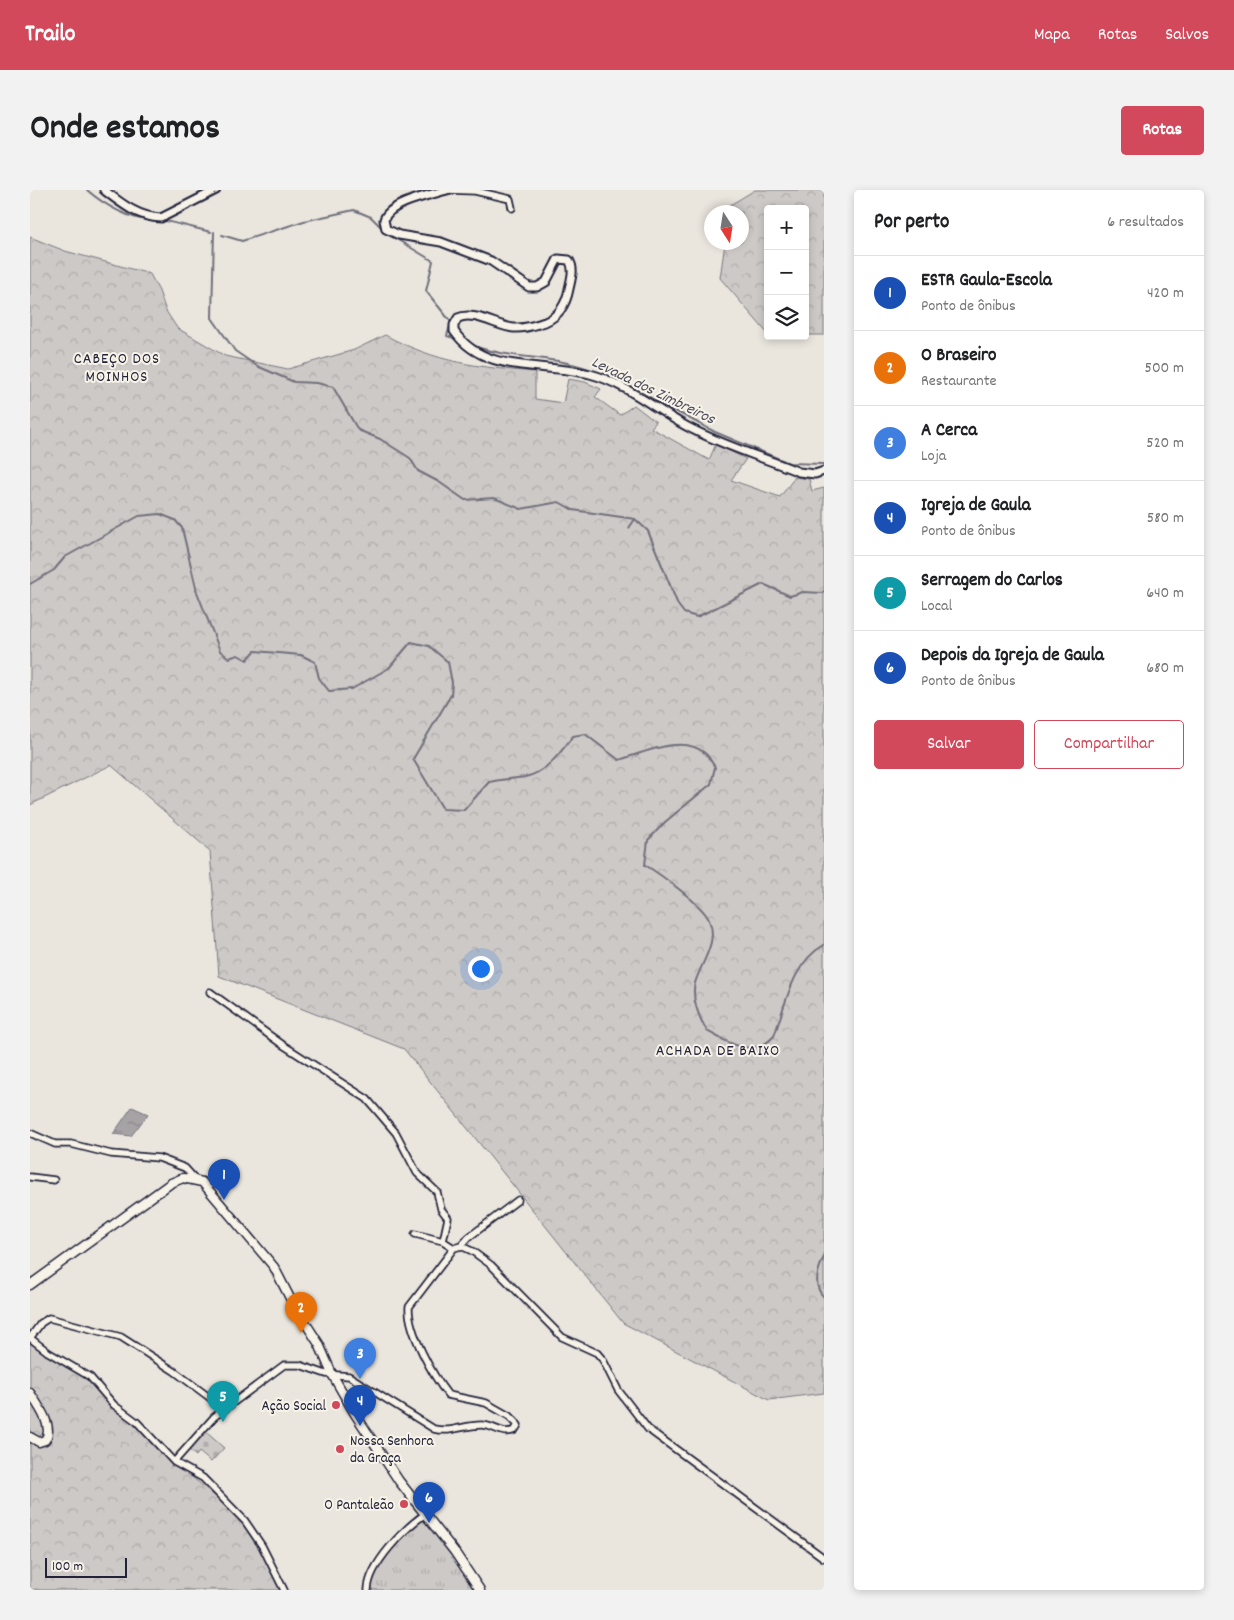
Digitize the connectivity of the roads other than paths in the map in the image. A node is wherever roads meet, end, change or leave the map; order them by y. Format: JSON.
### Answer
{"nodes":[{"id":1,"x":104,"y":190,"type":"edge"},
{"id":2,"x":216,"y":190,"type":"edge"},
{"id":3,"x":447,"y":190,"type":"edge"},
{"id":4,"x":512,"y":208,"type":"dead end"},
{"id":5,"x":824,"y":471,"type":"edge"},
{"id":6,"x":210,"y":992,"type":"dead end"},
{"id":7,"x":31,"y":1134,"type":"edge"},
{"id":8,"x":30,"y":1142,"type":"edge"},
{"id":9,"x":30,"y":1177,"type":"edge"},
{"id":10,"x":195,"y":1179,"type":"junction"},
{"id":11,"x":54,"y":1180,"type":"dead end"},
{"id":12,"x":518,"y":1200,"type":"dead end"},
{"id":13,"x":415,"y":1234,"type":"dead end"},
{"id":14,"x":443,"y":1240,"type":"junction"},
{"id":15,"x":461,"y":1246,"type":"junction"},
{"id":16,"x":454,"y":1248,"type":"junction"},
{"id":17,"x":30,"y":1285,"type":"edge"},
{"id":18,"x":30,"y":1338,"type":"edge"},
{"id":19,"x":332,"y":1374,"type":"junction"},
{"id":20,"x":30,"y":1393,"type":"edge"},
{"id":21,"x":225,"y":1409,"type":"junction"},
{"id":22,"x":30,"y":1436,"type":"edge"},
{"id":23,"x":174,"y":1462,"type":"junction"},
{"id":24,"x":425,"y":1514,"type":"junction"},
{"id":25,"x":824,"y":1558,"type":"edge"},
{"id":26,"x":284,"y":1590,"type":"edge"},
{"id":27,"x":368,"y":1590,"type":"edge"},
{"id":28,"x":480,"y":1590,"type":"edge"}],
"edges":[{"from":1,"to":2,"type":"street"},
{"from":3,"to":4,"type":"street"},
{"from":3,"to":5,"type":"street"},
{"from":6,"to":14,"type":"street"},
{"from":7,"to":8,"type":"street"},
{"from":7,"to":10,"type":"street"},
{"from":9,"to":11,"type":"street"},
{"from":10,"to":17,"type":"main road"},
{"from":10,"to":19,"type":"main road"},
{"from":12,"to":15,"type":"street"},
{"from":13,"to":14,"type":"street"},
{"from":14,"to":16,"type":"street"},
{"from":15,"to":16,"type":"street"},
{"from":15,"to":25,"type":"street"},
{"from":16,"to":19,"type":"street"},
{"from":18,"to":21,"type":"street"},
{"from":18,"to":23,"type":"street"},
{"from":19,"to":21,"type":"street"},
{"from":19,"to":24,"type":"main road"},
{"from":20,"to":22,"type":"main road"},
{"from":21,"to":23,"type":"street"},
{"from":23,"to":26,"type":"street"},
{"from":24,"to":27,"type":"street"},
{"from":24,"to":28,"type":"main road"}]}
